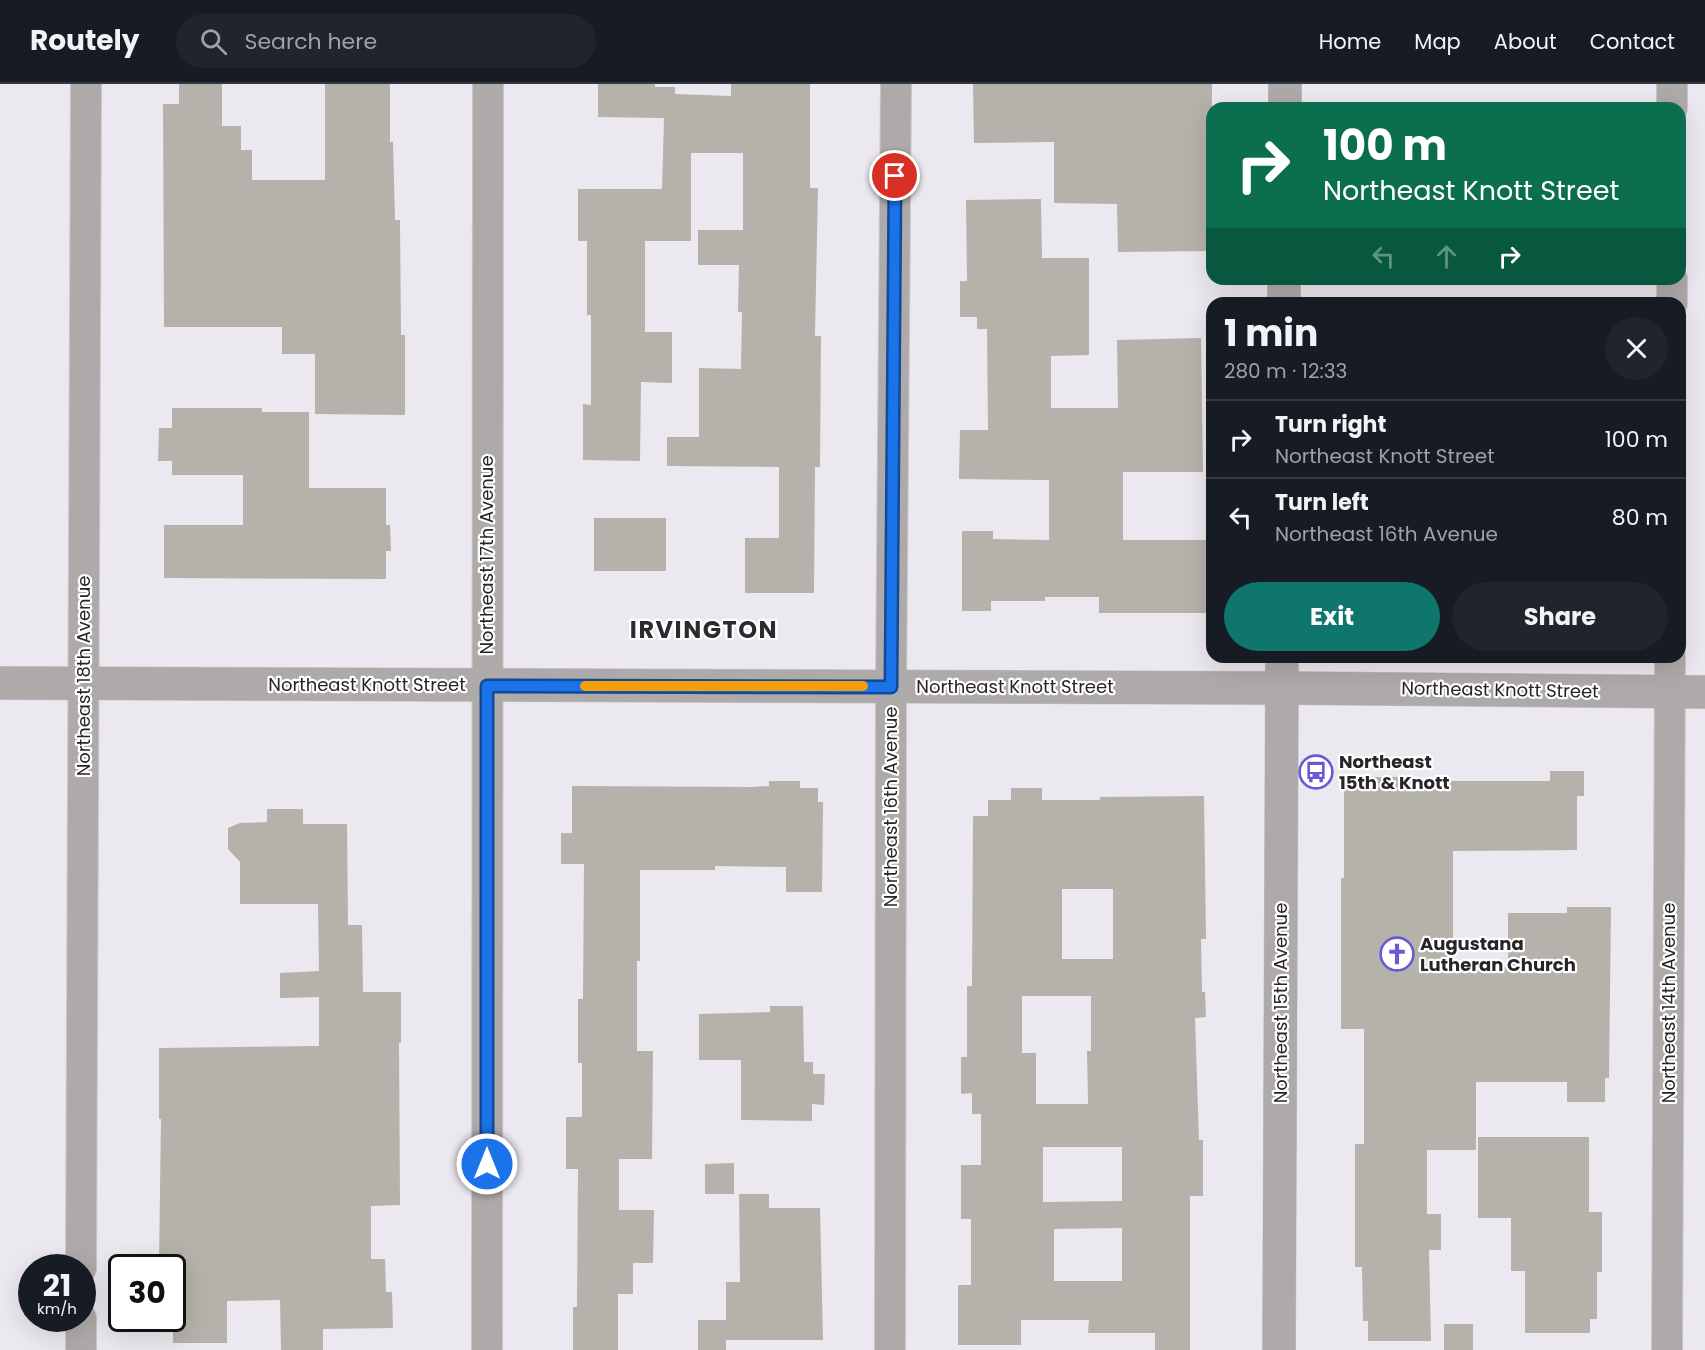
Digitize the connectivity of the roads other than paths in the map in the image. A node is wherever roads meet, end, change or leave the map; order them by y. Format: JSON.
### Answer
{"nodes":[{"id":1,"x":86,"y":84,"type":"edge"},
{"id":2,"x":489,"y":84,"type":"edge"},
{"id":3,"x":896,"y":84,"type":"edge"},
{"id":4,"x":1285,"y":84,"type":"edge"},
{"id":5,"x":1672,"y":84,"type":"edge"},
{"id":6,"x":1285,"y":102,"type":"edge"},
{"id":7,"x":1672,"y":102,"type":"edge"},
{"id":8,"x":1670,"y":663,"type":"edge"},
{"id":9,"x":1282,"y":672,"type":"edge"},
{"id":10,"x":0,"y":682,"type":"edge"},
{"id":11,"x":84,"y":683,"type":"junction"},
{"id":12,"x":487,"y":686,"type":"junction"},
{"id":13,"x":891,"y":687,"type":"junction"},
{"id":14,"x":1671,"y":692,"type":"junction"},
{"id":15,"x":1705,"y":692,"type":"edge"},
{"id":16,"x":81,"y":1254,"type":"edge"},
{"id":17,"x":81,"y":1332,"type":"edge"},
{"id":18,"x":81,"y":1350,"type":"edge"},
{"id":19,"x":487,"y":1350,"type":"edge"},
{"id":20,"x":890,"y":1350,"type":"edge"},
{"id":21,"x":1279,"y":1350,"type":"edge"},
{"id":22,"x":1667,"y":1350,"type":"edge"}],
"edges":[{"from":1,"to":11,"type":"street","name":"Northeast 18th Avenue"},
{"from":2,"to":12,"type":"street","name":"Northeast 17th Avenue"},
{"from":3,"to":13,"type":"street","name":"Northeast 16th Avenue"},
{"from":4,"to":6,"type":"street"},
{"from":5,"to":7,"type":"street"},
{"from":8,"to":14,"type":"street","name":"Northeast 14th Avenue"},
{"from":9,"to":13,"type":"street","name":"Northeast Knott Street"},
{"from":9,"to":14,"type":"street","name":"Northeast Knott Street"},
{"from":9,"to":21,"type":"street","name":"Northeast 15th Avenue"},
{"from":10,"to":11,"type":"street","name":"Northeast Knott Street"},
{"from":11,"to":12,"type":"street","name":"Northeast Knott Street"},
{"from":11,"to":16,"type":"street","name":"Northeast 18th Avenue"},
{"from":12,"to":13,"type":"street","name":"Northeast Knott Street"},
{"from":12,"to":19,"type":"street","name":"Northeast 17th Avenue"},
{"from":13,"to":20,"type":"street","name":"Northeast 16th Avenue"},
{"from":14,"to":15,"type":"street","name":"Northeast Knott Street"},
{"from":14,"to":22,"type":"street","name":"Northeast 14th Avenue"},
{"from":17,"to":18,"type":"street"}]}
